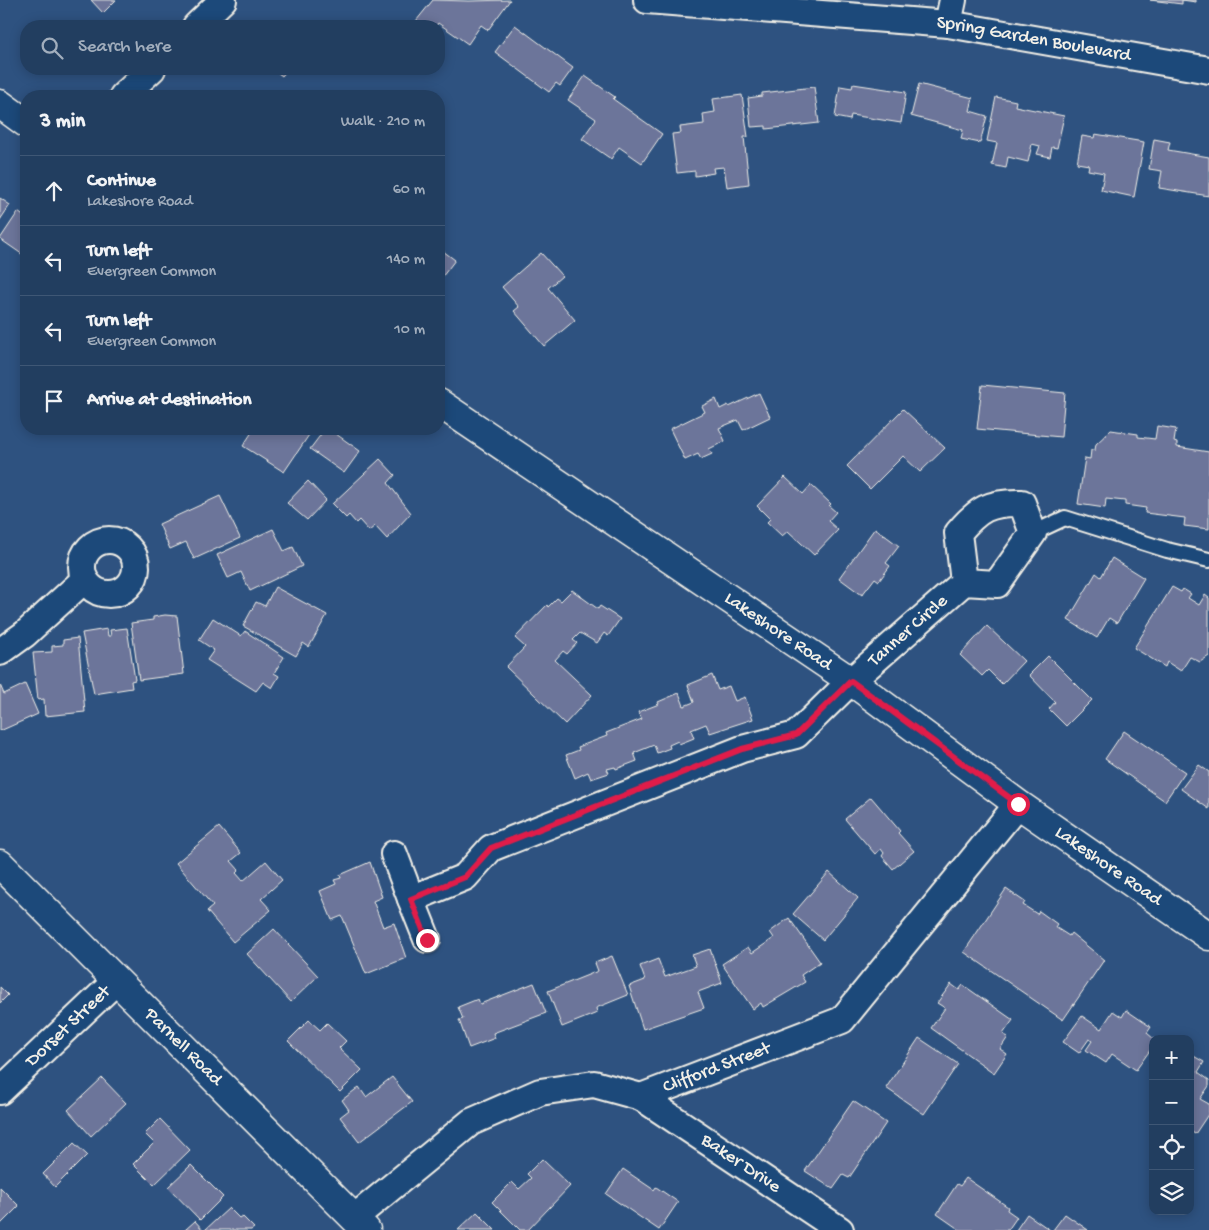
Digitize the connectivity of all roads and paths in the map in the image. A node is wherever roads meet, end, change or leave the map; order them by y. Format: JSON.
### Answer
{"nodes":[{"id":1,"x":223,"y":0,"type":"edge"},
{"id":2,"x":647,"y":0,"type":"edge"},
{"id":3,"x":950,"y":12,"type":"edge"},
{"id":4,"x":202,"y":20,"type":"edge"},
{"id":5,"x":1209,"y":70,"type":"edge"},
{"id":6,"x":146,"y":75,"type":"edge"},
{"id":7,"x":129,"y":90,"type":"edge"},
{"id":8,"x":0,"y":104,"type":"edge"},
{"id":9,"x":20,"y":119,"type":"edge"},
{"id":10,"x":445,"y":407,"type":"edge"},
{"id":11,"x":1033,"y":533,"type":"junction"},
{"id":12,"x":1209,"y":560,"type":"edge"},
{"id":13,"x":84,"y":580,"type":"dead end"},
{"id":14,"x":964,"y":582,"type":"junction"},
{"id":15,"x":0,"y":652,"type":"edge"},
{"id":16,"x":851,"y":681,"type":"junction"},
{"id":17,"x":1018,"y":804,"type":"junction"},
{"id":18,"x":394,"y":854,"type":"dead end"},
{"id":19,"x":0,"y":864,"type":"edge"},
{"id":20,"x":411,"y":899,"type":"junction"},
{"id":21,"x":1209,"y":936,"type":"edge"},
{"id":22,"x":427,"y":940,"type":"dead end"},
{"id":23,"x":115,"y":982,"type":"junction"},
{"id":24,"x":0,"y":1091,"type":"edge"},
{"id":25,"x":641,"y":1097,"type":"junction"},
{"id":26,"x":360,"y":1224,"type":"edge"},
{"id":27,"x":840,"y":1230,"type":"edge"}],
"edges":[{"from":1,"to":4,"type":"street"},
{"from":2,"to":3,"type":"street","name":"Spring Garden Boulevard"},
{"from":3,"to":5,"type":"street","name":"Spring Garden Boulevard"},
{"from":6,"to":7,"type":"street"},
{"from":8,"to":9,"type":"main road"},
{"from":10,"to":16,"type":"main road","name":"Lakeshore Road"},
{"from":11,"to":12,"type":"lane"},
{"from":11,"to":14,"type":"street","name":"Tanner Circle"},
{"from":11,"to":14,"type":"street","name":"Tanner Circle"},
{"from":13,"to":15,"type":"street"},
{"from":14,"to":16,"type":"street","name":"Tanner Circle"},
{"from":16,"to":17,"type":"main road","name":"Lakeshore Road"},
{"from":16,"to":20,"type":"street","name":"Tanner Circle"},
{"from":17,"to":21,"type":"main road","name":"Lakeshore Road"},
{"from":17,"to":25,"type":"street","name":"Clifford Street"},
{"from":18,"to":20,"type":"street"},
{"from":19,"to":23,"type":"main road","name":"Parnell Road"},
{"from":20,"to":22,"type":"street"},
{"from":23,"to":24,"type":"street","name":"Dorset Street"},
{"from":23,"to":26,"type":"main road","name":"Parnell Road"},
{"from":25,"to":26,"type":"street","name":"Clifford Street"},
{"from":25,"to":27,"type":"street","name":"Baker Drive"}]}
